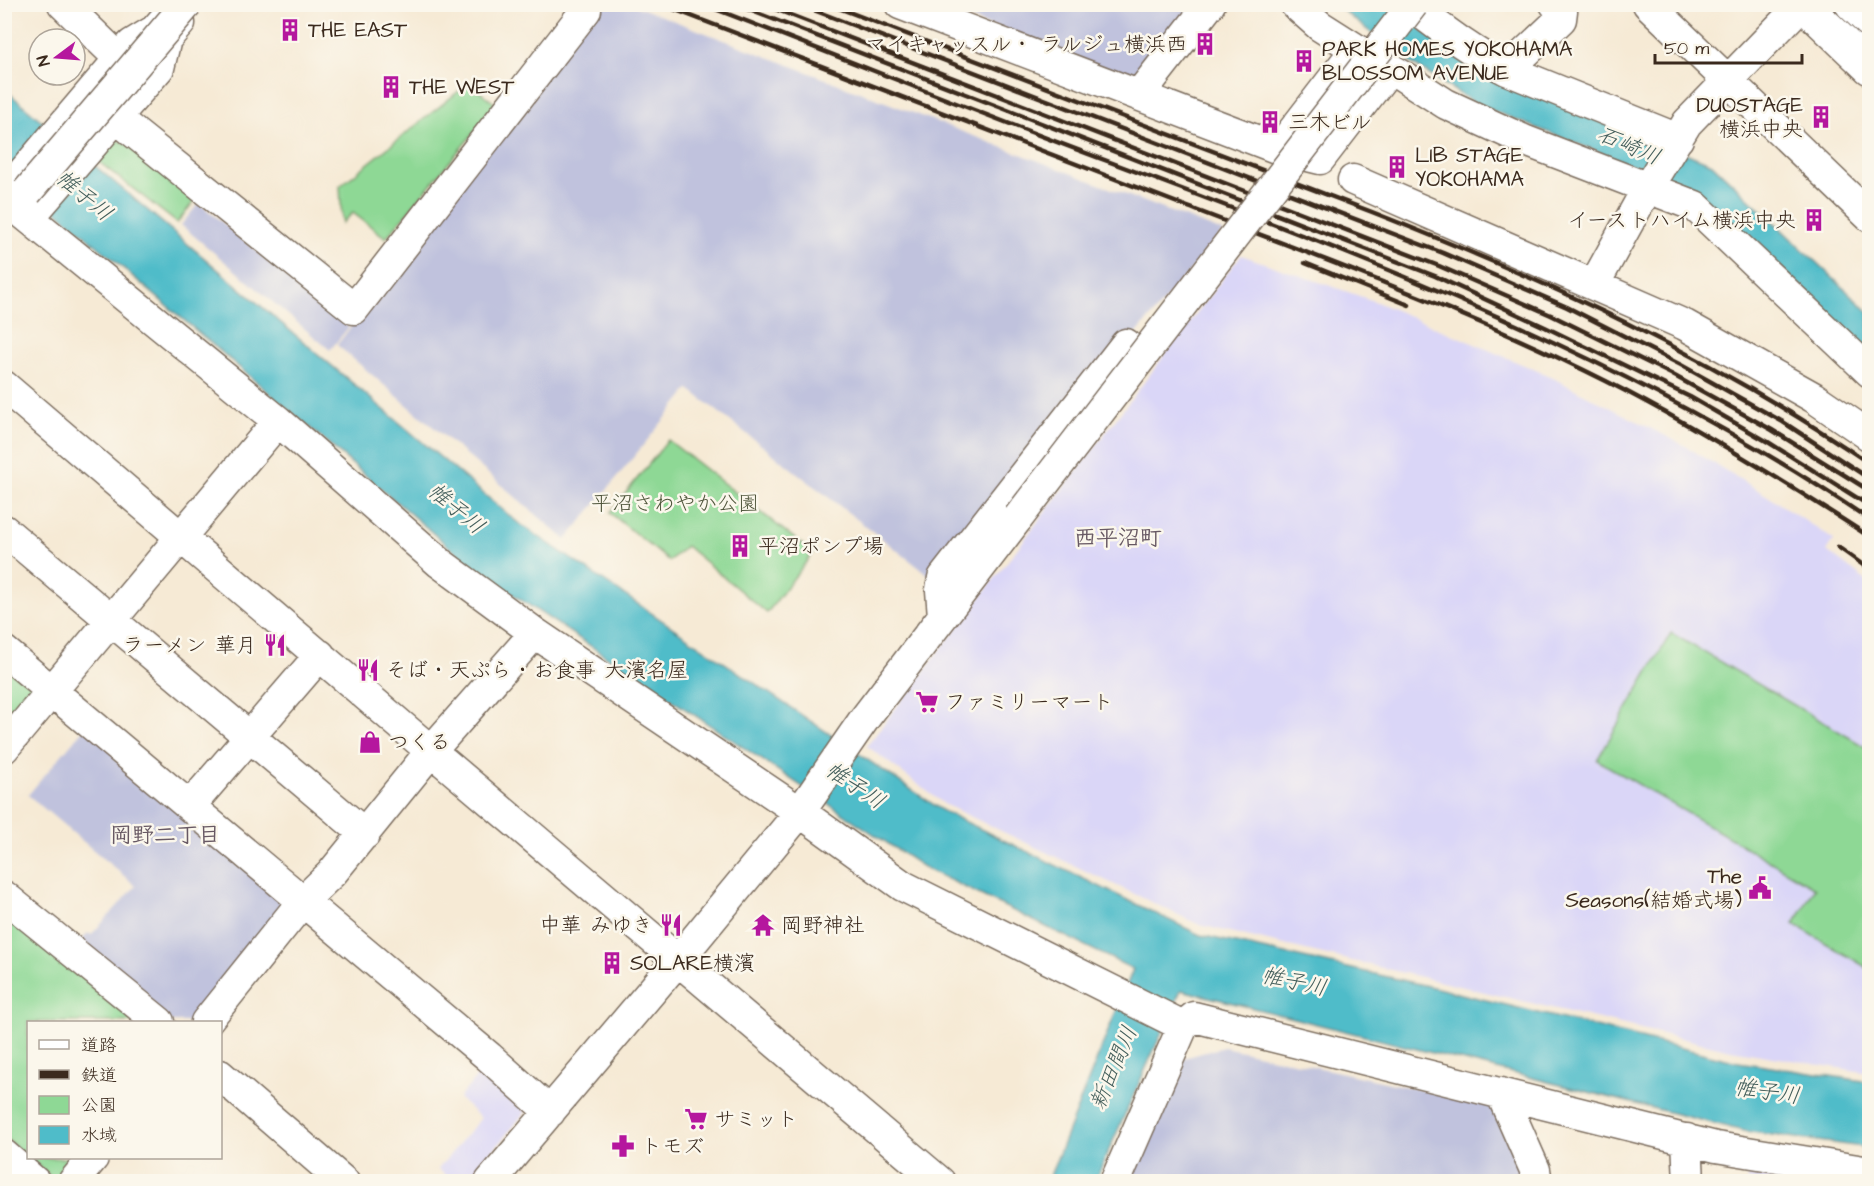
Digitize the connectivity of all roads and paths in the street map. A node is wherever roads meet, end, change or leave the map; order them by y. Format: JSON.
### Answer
{"nodes":[{"id":1,"x":63,"y":4,"type":"edge"},
{"id":2,"x":177,"y":4,"type":"edge"},
{"id":3,"x":187,"y":4,"type":"edge"},
{"id":4,"x":196,"y":4,"type":"edge"},
{"id":5,"x":1210,"y":4,"type":"edge"},
{"id":6,"x":1295,"y":4,"type":"edge"},
{"id":7,"x":1555,"y":4,"type":"edge"},
{"id":8,"x":1648,"y":4,"type":"edge"},
{"id":9,"x":1802,"y":4,"type":"edge"},
{"id":10,"x":1852,"y":4,"type":"edge"},
{"id":11,"x":915,"y":7,"type":"edge"},
{"id":12,"x":1417,"y":9,"type":"edge"},
{"id":13,"x":586,"y":10,"type":"dead end"},
{"id":14,"x":1869,"y":21,"type":"edge"},
{"id":15,"x":1375,"y":55,"type":"junction"},
{"id":16,"x":119,"y":59,"type":"junction"},
{"id":17,"x":1869,"y":68,"type":"edge"},
{"id":18,"x":1507,"y":70,"type":"junction"},
{"id":19,"x":1728,"y":81,"type":"junction"},
{"id":20,"x":145,"y":84,"type":"junction"},
{"id":21,"x":1139,"y":95,"type":"junction"},
{"id":22,"x":116,"y":118,"type":"junction"},
{"id":23,"x":1676,"y":142,"type":"junction"},
{"id":24,"x":1353,"y":180,"type":"dead end"},
{"id":25,"x":1651,"y":183,"type":"junction"},
{"id":26,"x":16,"y":202,"type":"edge"},
{"id":27,"x":1869,"y":217,"type":"edge"},
{"id":28,"x":1594,"y":285,"type":"junction"},
{"id":29,"x":1126,"y":344,"type":"dead end"},
{"id":30,"x":1869,"y":372,"type":"edge"},
{"id":31,"x":4,"y":386,"type":"edge"},
{"id":32,"x":278,"y":421,"type":"junction"},
{"id":33,"x":1869,"y":436,"type":"edge"},
{"id":34,"x":4,"y":530,"type":"edge"},
{"id":35,"x":182,"y":537,"type":"junction"},
{"id":36,"x":943,"y":616,"type":"junction"},
{"id":37,"x":112,"y":620,"type":"junction"},
{"id":38,"x":535,"y":633,"type":"junction"},
{"id":39,"x":4,"y":651,"type":"edge"},
{"id":40,"x":320,"y":655,"type":"junction"},
{"id":41,"x":52,"y":691,"type":"junction"},
{"id":42,"x":250,"y":736,"type":"junction"},
{"id":43,"x":4,"y":748,"type":"edge"},
{"id":44,"x":431,"y":751,"type":"junction"},
{"id":45,"x":190,"y":806,"type":"junction"},
{"id":46,"x":802,"y":808,"type":"junction"},
{"id":47,"x":365,"y":834,"type":"junction"},
{"id":48,"x":4,"y":896,"type":"edge"},
{"id":49,"x":303,"y":901,"type":"junction"},
{"id":50,"x":678,"y":960,"type":"junction"},
{"id":51,"x":157,"y":1021,"type":"edge"},
{"id":52,"x":208,"y":1021,"type":"edge"},
{"id":53,"x":1184,"y":1026,"type":"junction"},
{"id":54,"x":222,"y":1076,"type":"edge"},
{"id":55,"x":1500,"y":1093,"type":"junction"},
{"id":56,"x":550,"y":1112,"type":"junction"},
{"id":57,"x":1687,"y":1139,"type":"junction"},
{"id":58,"x":4,"y":1155,"type":"edge"},
{"id":59,"x":92,"y":1159,"type":"edge"},
{"id":60,"x":1869,"y":1172,"type":"edge"},
{"id":61,"x":35,"y":1182,"type":"edge"},
{"id":62,"x":73,"y":1182,"type":"edge"},
{"id":63,"x":344,"y":1182,"type":"edge"},
{"id":64,"x":490,"y":1182,"type":"edge"},
{"id":65,"x":940,"y":1182,"type":"edge"},
{"id":66,"x":1115,"y":1182,"type":"edge"},
{"id":67,"x":1537,"y":1182,"type":"edge"},
{"id":68,"x":1689,"y":1182,"type":"edge"}],
"edges":[{"from":1,"to":16,"type":"street"},
{"from":2,"to":16,"type":"street"},
{"from":3,"to":26,"type":"street","bridge":true},
{"from":4,"to":20,"type":"street"},
{"from":5,"to":21,"type":"street"},
{"from":6,"to":15,"type":"street"},
{"from":7,"to":18,"type":"street"},
{"from":8,"to":19,"type":"street"},
{"from":9,"to":17,"type":"highway"},
{"from":9,"to":19,"type":"street"},
{"from":10,"to":14,"type":"highway"},
{"from":11,"to":21,"type":"street"},
{"from":12,"to":15,"type":"street","bridge":true},
{"from":12,"to":18,"type":"street"},
{"from":12,"to":36,"type":"street","bridge":true},
{"from":13,"to":22,"type":"street"},
{"from":15,"to":21,"type":"street"},
{"from":15,"to":25,"type":"street"},
{"from":16,"to":20,"type":"street"},
{"from":16,"to":26,"type":"street"},
{"from":18,"to":23,"type":"street"},
{"from":19,"to":23,"type":"street"},
{"from":19,"to":27,"type":"street"},
{"from":20,"to":22,"type":"street"},
{"from":22,"to":26,"type":"street"},
{"from":23,"to":25,"type":"street"},
{"from":24,"to":28,"type":"street"},
{"from":25,"to":28,"type":"street"},
{"from":25,"to":30,"type":"street"},
{"from":26,"to":32,"type":"street"},
{"from":28,"to":33,"type":"street"},
{"from":29,"to":36,"type":"street"},
{"from":31,"to":35,"type":"street"},
{"from":32,"to":35,"type":"street"},
{"from":32,"to":38,"type":"street"},
{"from":34,"to":37,"type":"street"},
{"from":35,"to":37,"type":"street"},
{"from":35,"to":40,"type":"street"},
{"from":36,"to":46,"type":"street"},
{"from":37,"to":41,"type":"street"},
{"from":37,"to":42,"type":"street"},
{"from":38,"to":44,"type":"street"},
{"from":38,"to":46,"type":"street"},
{"from":39,"to":41,"type":"street"},
{"from":40,"to":42,"type":"street"},
{"from":40,"to":44,"type":"street"},
{"from":41,"to":43,"type":"street"},
{"from":41,"to":45,"type":"street"},
{"from":42,"to":45,"type":"street"},
{"from":42,"to":47,"type":"street"},
{"from":44,"to":47,"type":"street"},
{"from":44,"to":50,"type":"street"},
{"from":45,"to":49,"type":"street"},
{"from":46,"to":50,"type":"street"},
{"from":46,"to":53,"type":"street"},
{"from":47,"to":49,"type":"street"},
{"from":48,"to":51,"type":"street"},
{"from":49,"to":52,"type":"street"},
{"from":49,"to":56,"type":"street"},
{"from":50,"to":56,"type":"street"},
{"from":50,"to":65,"type":"street"},
{"from":53,"to":55,"type":"street"},
{"from":53,"to":66,"type":"street"},
{"from":54,"to":63,"type":"street"},
{"from":55,"to":57,"type":"street"},
{"from":55,"to":67,"type":"street"},
{"from":56,"to":64,"type":"street"},
{"from":57,"to":60,"type":"street"},
{"from":57,"to":68,"type":"street"},
{"from":58,"to":61,"type":"street"},
{"from":59,"to":62,"type":"street"}]}
